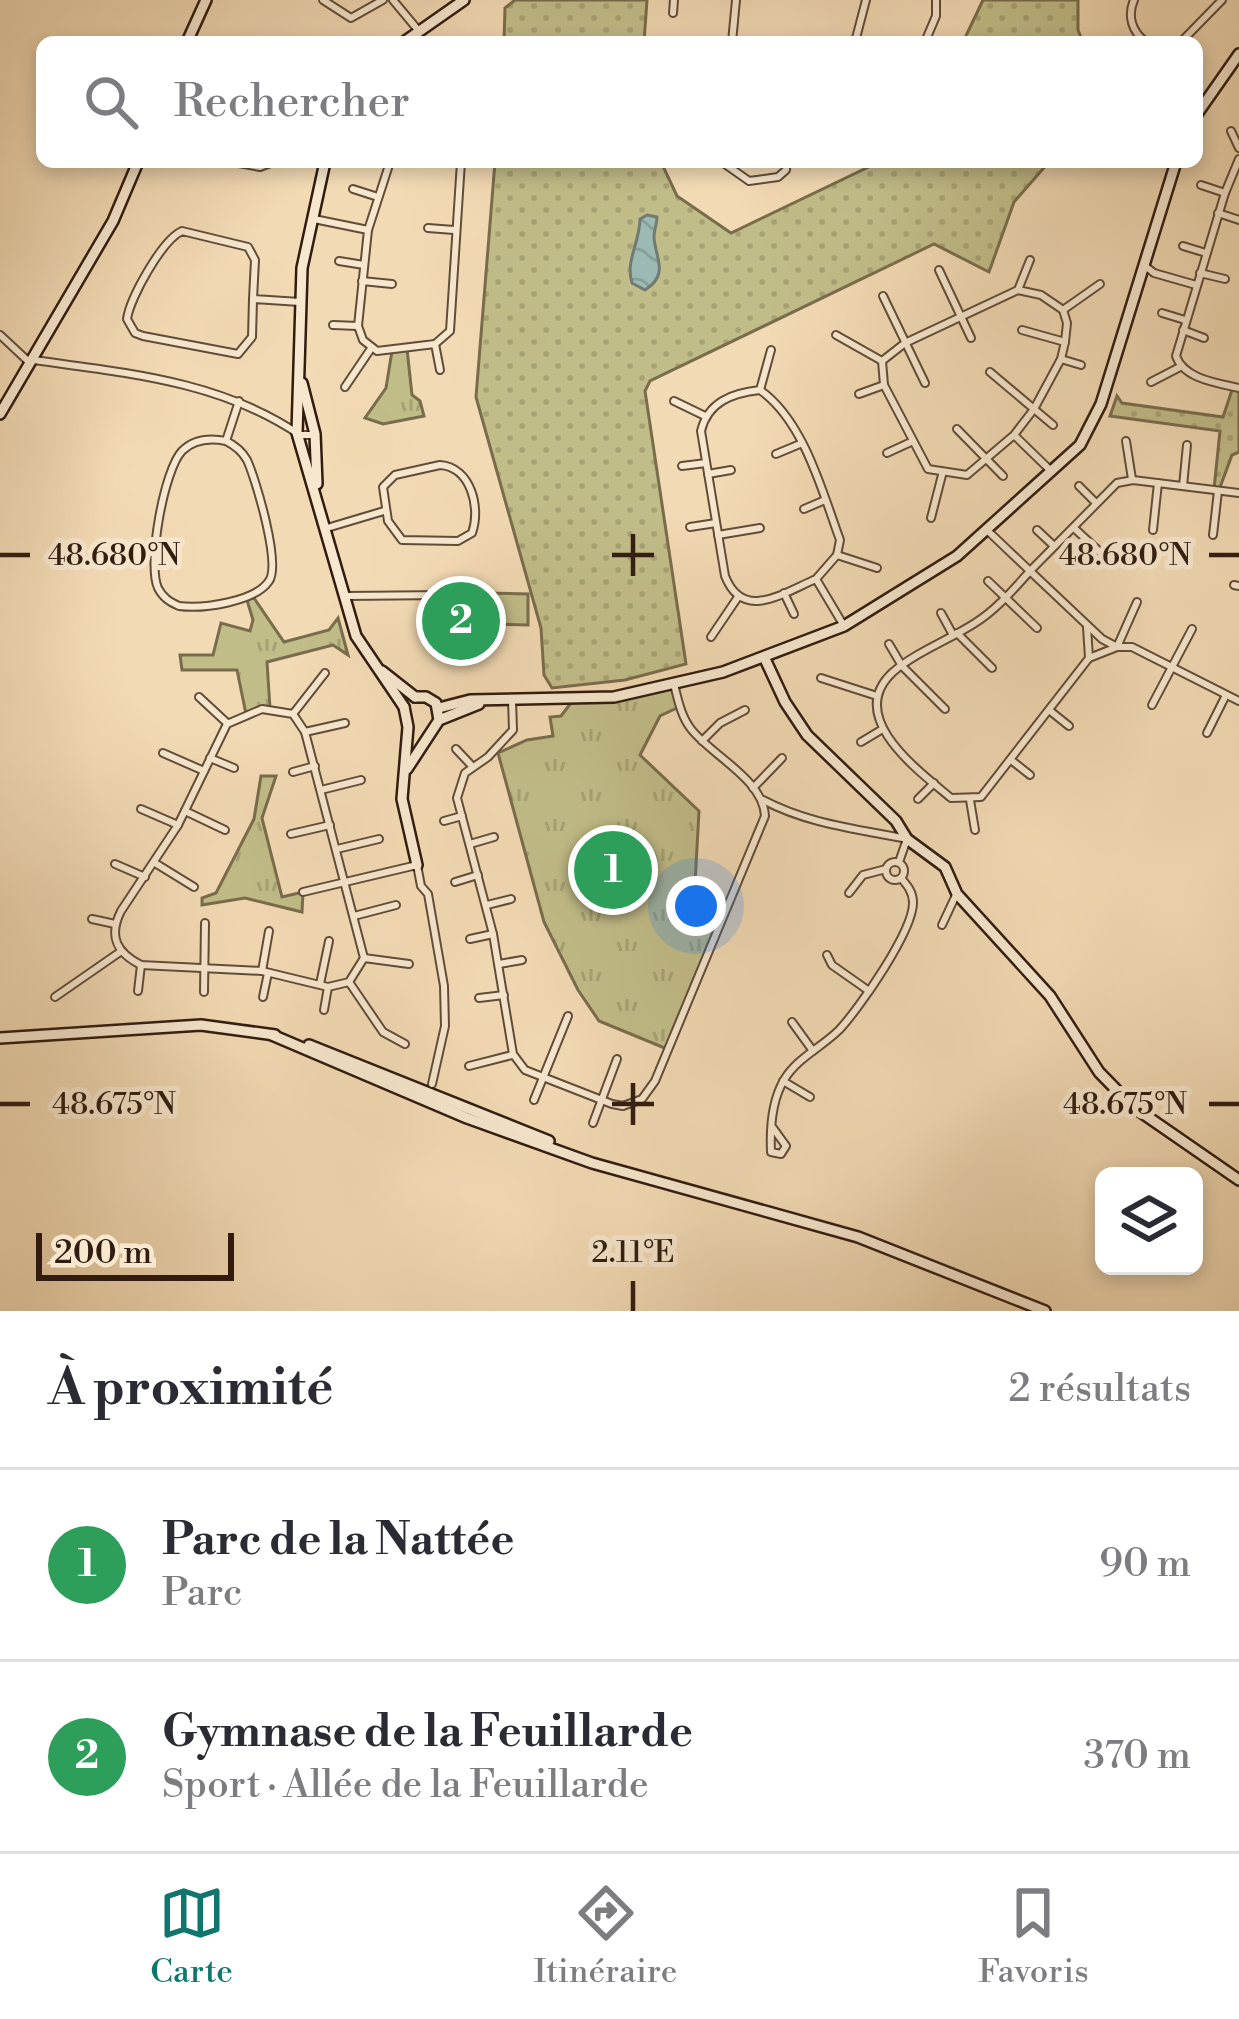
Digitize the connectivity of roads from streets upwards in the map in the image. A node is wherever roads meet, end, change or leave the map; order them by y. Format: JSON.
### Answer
{"nodes":[{"id":1,"x":206,"y":0,"type":"edge"},
{"id":2,"x":322,"y":0,"type":"edge"},
{"id":3,"x":382,"y":0,"type":"edge"},
{"id":4,"x":393,"y":0,"type":"edge"},
{"id":5,"x":464,"y":0,"type":"edge"},
{"id":6,"x":674,"y":0,"type":"edge"},
{"id":7,"x":736,"y":0,"type":"edge"},
{"id":8,"x":866,"y":0,"type":"edge"},
{"id":9,"x":935,"y":0,"type":"edge"},
{"id":10,"x":1134,"y":0,"type":"edge"},
{"id":11,"x":1222,"y":0,"type":"edge"},
{"id":12,"x":673,"y":13,"type":"dead end"},
{"id":13,"x":418,"y":30,"type":"junction"},
{"id":14,"x":190,"y":36,"type":"edge"},
{"id":15,"x":411,"y":36,"type":"edge"},
{"id":16,"x":733,"y":36,"type":"edge"},
{"id":17,"x":857,"y":36,"type":"edge"},
{"id":18,"x":928,"y":36,"type":"edge"},
{"id":19,"x":1138,"y":36,"type":"edge"},
{"id":20,"x":1187,"y":36,"type":"edge"},
{"id":21,"x":1239,"y":54,"type":"edge"},
{"id":22,"x":1203,"y":105,"type":"edge"},
{"id":23,"x":1231,"y":131,"type":"dead end"},
{"id":24,"x":1239,"y":148,"type":"edge"},
{"id":25,"x":1239,"y":159,"type":"edge"},
{"id":26,"x":135,"y":168,"type":"edge"},
{"id":27,"x":324,"y":168,"type":"edge"},
{"id":28,"x":388,"y":168,"type":"edge"},
{"id":29,"x":460,"y":168,"type":"edge"},
{"id":30,"x":731,"y":168,"type":"edge"},
{"id":31,"x":786,"y":168,"type":"edge"},
{"id":32,"x":1174,"y":168,"type":"edge"},
{"id":33,"x":1202,"y":185,"type":"dead end"},
{"id":34,"x":353,"y":190,"type":"dead end"},
{"id":35,"x":1225,"y":193,"type":"junction"},
{"id":36,"x":378,"y":197,"type":"junction"},
{"id":37,"x":1218,"y":213,"type":"junction"},
{"id":38,"x":311,"y":218,"type":"junction"},
{"id":39,"x":1239,"y":220,"type":"edge"},
{"id":40,"x":428,"y":228,"type":"dead end"},
{"id":41,"x":368,"y":230,"type":"junction"},
{"id":42,"x":455,"y":230,"type":"junction"},
{"id":43,"x":1183,"y":246,"type":"dead end"},
{"id":44,"x":1206,"y":253,"type":"junction"},
{"id":45,"x":1030,"y":260,"type":"dead end"},
{"id":46,"x":339,"y":261,"type":"dead end"},
{"id":47,"x":364,"y":265,"type":"junction"},
{"id":48,"x":1145,"y":266,"type":"junction"},
{"id":49,"x":939,"y":270,"type":"dead end"},
{"id":50,"x":1200,"y":273,"type":"junction"},
{"id":51,"x":1225,"y":280,"type":"dead end"},
{"id":52,"x":362,"y":281,"type":"junction"},
{"id":53,"x":392,"y":284,"type":"dead end"},
{"id":54,"x":1100,"y":284,"type":"dead end"},
{"id":55,"x":1196,"y":285,"type":"junction"},
{"id":56,"x":1018,"y":290,"type":"junction"},
{"id":57,"x":883,"y":296,"type":"dead end"},
{"id":58,"x":253,"y":299,"type":"junction"},
{"id":59,"x":300,"y":302,"type":"junction"},
{"id":60,"x":1063,"y":310,"type":"junction"},
{"id":61,"x":1162,"y":313,"type":"dead end"},
{"id":62,"x":962,"y":318,"type":"junction"},
{"id":63,"x":1186,"y":320,"type":"junction"},
{"id":64,"x":333,"y":325,"type":"dead end"},
{"id":65,"x":358,"y":326,"type":"junction"},
{"id":66,"x":1022,"y":330,"type":"dead end"},
{"id":67,"x":1183,"y":330,"type":"junction"},
{"id":68,"x":0,"y":335,"type":"edge"},
{"id":69,"x":836,"y":335,"type":"dead end"},
{"id":70,"x":971,"y":338,"type":"dead end"},
{"id":71,"x":1204,"y":338,"type":"dead end"},
{"id":72,"x":1065,"y":342,"type":"junction"},
{"id":73,"x":435,"y":344,"type":"junction"},
{"id":74,"x":905,"y":344,"type":"junction"},
{"id":75,"x":371,"y":349,"type":"junction"},
{"id":76,"x":771,"y":350,"type":"dead end"},
{"id":77,"x":1061,"y":359,"type":"junction"},
{"id":78,"x":30,"y":361,"type":"junction"},
{"id":79,"x":883,"y":361,"type":"junction"},
{"id":80,"x":1081,"y":365,"type":"dead end"},
{"id":81,"x":1180,"y":367,"type":"junction"},
{"id":82,"x":440,"y":370,"type":"dead end"},
{"id":83,"x":299,"y":372,"type":"junction"},
{"id":84,"x":990,"y":372,"type":"dead end"},
{"id":85,"x":925,"y":382,"type":"dead end"},
{"id":86,"x":1151,"y":382,"type":"dead end"},
{"id":87,"x":884,"y":385,"type":"junction"},
{"id":88,"x":345,"y":387,"type":"dead end"},
{"id":89,"x":1239,"y":388,"type":"edge"},
{"id":90,"x":760,"y":390,"type":"junction"},
{"id":91,"x":859,"y":394,"type":"dead end"},
{"id":92,"x":239,"y":401,"type":"junction"},
{"id":93,"x":674,"y":401,"type":"dead end"},
{"id":94,"x":1034,"y":409,"type":"junction"},
{"id":95,"x":0,"y":414,"type":"edge"},
{"id":96,"x":297,"y":415,"type":"junction"},
{"id":97,"x":705,"y":416,"type":"junction"},
{"id":98,"x":280,"y":423,"type":"junction"},
{"id":99,"x":1053,"y":425,"type":"dead end"},
{"id":100,"x":957,"y":429,"type":"dead end"},
{"id":101,"x":297,"y":433,"type":"junction"},
{"id":102,"x":315,"y":434,"type":"junction"},
{"id":103,"x":1014,"y":435,"type":"junction"},
{"id":104,"x":226,"y":441,"type":"junction"},
{"id":105,"x":1126,"y":441,"type":"dead end"},
{"id":106,"x":912,"y":442,"type":"junction"},
{"id":107,"x":800,"y":444,"type":"junction"},
{"id":108,"x":1187,"y":445,"type":"dead end"},
{"id":109,"x":886,"y":453,"type":"dead end"},
{"id":110,"x":776,"y":454,"type":"dead end"},
{"id":111,"x":986,"y":458,"type":"junction"},
{"id":112,"x":706,"y":463,"type":"junction"},
{"id":113,"x":682,"y":466,"type":"dead end"},
{"id":114,"x":731,"y":470,"type":"dead end"},
{"id":115,"x":1052,"y":472,"type":"junction"},
{"id":116,"x":708,"y":473,"type":"junction"},
{"id":117,"x":942,"y":474,"type":"junction"},
{"id":118,"x":1003,"y":476,"type":"dead end"},
{"id":119,"x":1132,"y":480,"type":"junction"},
{"id":120,"x":1158,"y":483,"type":"junction"},
{"id":121,"x":1079,"y":486,"type":"dead end"},
{"id":122,"x":1183,"y":486,"type":"junction"},
{"id":123,"x":1219,"y":490,"type":"junction"},
{"id":124,"x":317,"y":491,"type":"junction"},
{"id":125,"x":1239,"y":493,"type":"edge"},
{"id":126,"x":825,"y":500,"type":"junction"},
{"id":127,"x":1096,"y":502,"type":"junction"},
{"id":128,"x":804,"y":509,"type":"dead end"},
{"id":129,"x":384,"y":511,"type":"junction"},
{"id":130,"x":931,"y":518,"type":"dead end"},
{"id":131,"x":716,"y":523,"type":"junction"},
{"id":132,"x":690,"y":527,"type":"dead end"},
{"id":133,"x":1073,"y":527,"type":"junction"},
{"id":134,"x":327,"y":528,"type":"junction"},
{"id":135,"x":760,"y":528,"type":"dead end"},
{"id":136,"x":1036,"y":530,"type":"dead end"},
{"id":137,"x":1154,"y":530,"type":"dead end"},
{"id":138,"x":988,"y":531,"type":"junction"},
{"id":139,"x":718,"y":535,"type":"junction"},
{"id":140,"x":1213,"y":535,"type":"dead end"},
{"id":141,"x":1054,"y":546,"type":"junction"},
{"id":142,"x":1102,"y":554,"type":"dead end"},
{"id":143,"x":837,"y":555,"type":"junction"},
{"id":144,"x":878,"y":568,"type":"dead end"},
{"id":145,"x":1030,"y":571,"type":"junction"},
{"id":146,"x":816,"y":579,"type":"junction"},
{"id":147,"x":988,"y":580,"type":"dead end"},
{"id":148,"x":784,"y":593,"type":"junction"},
{"id":149,"x":447,"y":595,"type":"dead end"},
{"id":150,"x":345,"y":596,"type":"junction"},
{"id":151,"x":738,"y":597,"type":"junction"},
{"id":152,"x":1004,"y":598,"type":"junction"},
{"id":153,"x":1138,"y":602,"type":"dead end"},
{"id":154,"x":941,"y":613,"type":"dead end"},
{"id":155,"x":794,"y":614,"type":"dead end"},
{"id":156,"x":844,"y":626,"type":"junction"},
{"id":157,"x":1087,"y":627,"type":"junction"},
{"id":158,"x":1037,"y":628,"type":"dead end"},
{"id":159,"x":1192,"y":629,"type":"dead end"},
{"id":160,"x":955,"y":634,"type":"junction"},
{"id":161,"x":711,"y":637,"type":"dead end"},
{"id":162,"x":889,"y":644,"type":"dead end"},
{"id":163,"x":1117,"y":646,"type":"junction"},
{"id":164,"x":1089,"y":658,"type":"junction"},
{"id":165,"x":765,"y":659,"type":"junction"},
{"id":166,"x":372,"y":662,"type":"junction"},
{"id":167,"x":902,"y":666,"type":"junction"},
{"id":168,"x":992,"y":668,"type":"dead end"},
{"id":169,"x":1171,"y":668,"type":"junction"},
{"id":170,"x":325,"y":673,"type":"dead end"},
{"id":171,"x":820,"y":678,"type":"dead end"},
{"id":172,"x":674,"y":684,"type":"junction"},
{"id":173,"x":1226,"y":695,"type":"junction"},
{"id":174,"x":878,"y":696,"type":"junction"},
{"id":175,"x":199,"y":697,"type":"dead end"},
{"id":176,"x":415,"y":697,"type":"junction"},
{"id":177,"x":512,"y":700,"type":"junction"},
{"id":178,"x":1239,"y":701,"type":"edge"},
{"id":179,"x":1152,"y":705,"type":"dead end"},
{"id":180,"x":404,"y":707,"type":"junction"},
{"id":181,"x":944,"y":709,"type":"dead end"},
{"id":182,"x":746,"y":710,"type":"dead end"},
{"id":183,"x":1048,"y":710,"type":"junction"},
{"id":184,"x":293,"y":714,"type":"junction"},
{"id":185,"x":439,"y":714,"type":"junction"},
{"id":186,"x":345,"y":723,"type":"dead end"},
{"id":187,"x":227,"y":724,"type":"junction"},
{"id":188,"x":1070,"y":726,"type":"dead end"},
{"id":189,"x":407,"y":727,"type":"junction"},
{"id":190,"x":881,"y":730,"type":"junction"},
{"id":191,"x":429,"y":731,"type":"junction"},
{"id":192,"x":305,"y":732,"type":"junction"},
{"id":193,"x":1207,"y":733,"type":"dead end"},
{"id":194,"x":702,"y":741,"type":"junction"},
{"id":195,"x":861,"y":742,"type":"dead end"},
{"id":196,"x":456,"y":749,"type":"dead end"},
{"id":197,"x":164,"y":753,"type":"dead end"},
{"id":198,"x":209,"y":758,"type":"junction"},
{"id":199,"x":782,"y":758,"type":"dead end"},
{"id":200,"x":1011,"y":760,"type":"junction"},
{"id":201,"x":472,"y":765,"type":"junction"},
{"id":202,"x":315,"y":766,"type":"junction"},
{"id":203,"x":234,"y":768,"type":"dead end"},
{"id":204,"x":204,"y":771,"type":"junction"},
{"id":205,"x":293,"y":772,"type":"dead end"},
{"id":206,"x":405,"y":774,"type":"junction"},
{"id":207,"x":1030,"y":775,"type":"dead end"},
{"id":208,"x":361,"y":780,"type":"dead end"},
{"id":209,"x":934,"y":783,"type":"junction"},
{"id":210,"x":753,"y":788,"type":"junction"},
{"id":211,"x":321,"y":790,"type":"junction"},
{"id":212,"x":918,"y":799,"type":"dead end"},
{"id":213,"x":763,"y":800,"type":"junction"},
{"id":214,"x":970,"y":800,"type":"junction"},
{"id":215,"x":141,"y":809,"type":"dead end"},
{"id":216,"x":184,"y":811,"type":"junction"},
{"id":217,"x":462,"y":816,"type":"junction"},
{"id":218,"x":444,"y":821,"type":"dead end"},
{"id":219,"x":178,"y":825,"type":"junction"},
{"id":220,"x":330,"y":825,"type":"junction"},
{"id":221,"x":225,"y":830,"type":"dead end"},
{"id":222,"x":975,"y":830,"type":"dead end"},
{"id":223,"x":291,"y":835,"type":"dead end"},
{"id":224,"x":494,"y":837,"type":"dead end"},
{"id":225,"x":907,"y":838,"type":"junction"},
{"id":226,"x":379,"y":839,"type":"dead end"},
{"id":227,"x":470,"y":844,"type":"junction"},
{"id":228,"x":337,"y":849,"type":"junction"},
{"id":229,"x":898,"y":862,"type":"junction"},
{"id":230,"x":155,"y":863,"type":"junction"},
{"id":231,"x":115,"y":864,"type":"dead end"},
{"id":232,"x":416,"y":865,"type":"junction"},
{"id":233,"x":886,"y":869,"type":"junction"},
{"id":234,"x":478,"y":875,"type":"junction"},
{"id":235,"x":146,"y":878,"type":"junction"},
{"id":236,"x":901,"y":878,"type":"junction"},
{"id":237,"x":346,"y":882,"type":"junction"},
{"id":238,"x":455,"y":882,"type":"dead end"},
{"id":239,"x":194,"y":887,"type":"dead end"},
{"id":240,"x":303,"y":892,"type":"dead end"},
{"id":241,"x":849,"y":893,"type":"dead end"},
{"id":242,"x":957,"y":894,"type":"junction"},
{"id":243,"x":511,"y":899,"type":"dead end"},
{"id":244,"x":395,"y":905,"type":"dead end"},
{"id":245,"x":487,"y":905,"type":"junction"},
{"id":246,"x":354,"y":916,"type":"junction"},
{"id":247,"x":92,"y":919,"type":"dead end"},
{"id":248,"x":205,"y":923,"type":"dead end"},
{"id":249,"x":115,"y":924,"type":"junction"},
{"id":250,"x":942,"y":925,"type":"dead end"},
{"id":251,"x":269,"y":931,"type":"dead end"},
{"id":252,"x":493,"y":934,"type":"junction"},
{"id":253,"x":470,"y":939,"type":"dead end"},
{"id":254,"x":329,"y":940,"type":"dead end"},
{"id":255,"x":120,"y":952,"type":"junction"},
{"id":256,"x":827,"y":955,"type":"dead end"},
{"id":257,"x":364,"y":958,"type":"junction"},
{"id":258,"x":522,"y":960,"type":"dead end"},
{"id":259,"x":409,"y":964,"type":"dead end"},
{"id":260,"x":500,"y":964,"type":"junction"},
{"id":261,"x":141,"y":965,"type":"junction"},
{"id":262,"x":203,"y":965,"type":"junction"},
{"id":263,"x":265,"y":972,"type":"junction"},
{"id":264,"x":349,"y":982,"type":"junction"},
{"id":265,"x":324,"y":986,"type":"junction"},
{"id":266,"x":869,"y":991,"type":"junction"},
{"id":267,"x":138,"y":992,"type":"dead end"},
{"id":268,"x":203,"y":992,"type":"dead end"},
{"id":269,"x":504,"y":994,"type":"junction"},
{"id":270,"x":55,"y":997,"type":"dead end"},
{"id":271,"x":263,"y":997,"type":"dead end"},
{"id":272,"x":479,"y":998,"type":"dead end"},
{"id":273,"x":324,"y":1010,"type":"dead end"},
{"id":274,"x":568,"y":1016,"type":"dead end"},
{"id":275,"x":793,"y":1022,"type":"dead end"},
{"id":276,"x":1,"y":1038,"type":"edge"},
{"id":277,"x":405,"y":1043,"type":"dead end"},
{"id":278,"x":813,"y":1051,"type":"junction"},
{"id":279,"x":513,"y":1054,"type":"junction"},
{"id":280,"x":617,"y":1059,"type":"dead end"},
{"id":281,"x":469,"y":1066,"type":"dead end"},
{"id":282,"x":544,"y":1078,"type":"junction"},
{"id":283,"x":783,"y":1081,"type":"junction"},
{"id":284,"x":432,"y":1084,"type":"dead end"},
{"id":285,"x":810,"y":1097,"type":"dead end"},
{"id":286,"x":534,"y":1100,"type":"dead end"},
{"id":287,"x":602,"y":1100,"type":"junction"},
{"id":288,"x":593,"y":1123,"type":"dead end"},
{"id":289,"x":773,"y":1128,"type":"dead end"},
{"id":290,"x":1239,"y":1180,"type":"edge"},
{"id":291,"x":1045,"y":1311,"type":"edge"}],
"edges":[{"from":1,"to":14,"type":"street"},
{"from":2,"to":3,"type":"street"},
{"from":4,"to":13,"type":"street"},
{"from":5,"to":13,"type":"street"},
{"from":6,"to":12,"type":"street"},
{"from":7,"to":16,"type":"street"},
{"from":8,"to":17,"type":"street"},
{"from":9,"to":18,"type":"street"},
{"from":10,"to":19,"type":"street"},
{"from":11,"to":20,"type":"street"},
{"from":13,"to":15,"type":"street"},
{"from":21,"to":22,"type":"street"},
{"from":23,"to":24,"type":"street"},
{"from":25,"to":35,"type":"street"},
{"from":26,"to":78,"type":"street"},
{"from":27,"to":38,"type":"street"},
{"from":28,"to":36,"type":"street"},
{"from":29,"to":42,"type":"street"},
{"from":30,"to":31,"type":"street"},
{"from":32,"to":48,"type":"street"},
{"from":33,"to":35,"type":"street"},
{"from":34,"to":36,"type":"street"},
{"from":35,"to":37,"type":"street"},
{"from":36,"to":41,"type":"street"},
{"from":37,"to":39,"type":"street"},
{"from":37,"to":44,"type":"street"},
{"from":38,"to":41,"type":"street"},
{"from":38,"to":59,"type":"street"},
{"from":40,"to":42,"type":"street"},
{"from":41,"to":47,"type":"street"},
{"from":42,"to":73,"type":"street"},
{"from":43,"to":44,"type":"street"},
{"from":44,"to":50,"type":"street"},
{"from":45,"to":56,"type":"street"},
{"from":46,"to":47,"type":"street"},
{"from":47,"to":52,"type":"street"},
{"from":48,"to":55,"type":"street"},
{"from":48,"to":115,"type":"street"},
{"from":49,"to":62,"type":"street"},
{"from":50,"to":51,"type":"street"},
{"from":50,"to":55,"type":"street"},
{"from":52,"to":53,"type":"street"},
{"from":52,"to":65,"type":"street"},
{"from":54,"to":60,"type":"street"},
{"from":55,"to":63,"type":"street"},
{"from":56,"to":60,"type":"street"},
{"from":56,"to":62,"type":"street"},
{"from":57,"to":74,"type":"street"},
{"from":58,"to":58,"type":"street"},
{"from":58,"to":59,"type":"street"},
{"from":59,"to":83,"type":"street"},
{"from":60,"to":72,"type":"street"},
{"from":61,"to":63,"type":"street"},
{"from":62,"to":70,"type":"street"},
{"from":62,"to":74,"type":"street"},
{"from":63,"to":67,"type":"street"},
{"from":64,"to":65,"type":"street"},
{"from":65,"to":75,"type":"street"},
{"from":66,"to":72,"type":"street"},
{"from":67,"to":71,"type":"street"},
{"from":67,"to":81,"type":"street"},
{"from":68,"to":78,"type":"street"},
{"from":69,"to":79,"type":"street"},
{"from":72,"to":77,"type":"street"},
{"from":73,"to":75,"type":"street"},
{"from":73,"to":82,"type":"street"},
{"from":74,"to":79,"type":"street"},
{"from":74,"to":85,"type":"street"},
{"from":75,"to":88,"type":"street"},
{"from":76,"to":90,"type":"street"},
{"from":77,"to":80,"type":"street"},
{"from":77,"to":94,"type":"street"},
{"from":78,"to":92,"type":"street"},
{"from":78,"to":95,"type":"street"},
{"from":79,"to":87,"type":"street"},
{"from":81,"to":86,"type":"street"},
{"from":81,"to":89,"type":"street"},
{"from":83,"to":96,"type":"street"},
{"from":83,"to":102,"type":"street"},
{"from":84,"to":94,"type":"street"},
{"from":87,"to":91,"type":"street"},
{"from":87,"to":106,"type":"street"},
{"from":90,"to":97,"type":"street"},
{"from":90,"to":107,"type":"street"},
{"from":92,"to":98,"type":"street"},
{"from":92,"to":104,"type":"street"},
{"from":93,"to":97,"type":"street"},
{"from":94,"to":99,"type":"street"},
{"from":94,"to":103,"type":"street"},
{"from":96,"to":98,"type":"street"},
{"from":96,"to":101,"type":"street"},
{"from":97,"to":112,"type":"street"},
{"from":98,"to":101,"type":"street"},
{"from":100,"to":111,"type":"street"},
{"from":101,"to":102,"type":"street"},
{"from":101,"to":124,"type":"street"},
{"from":102,"to":124,"type":"street"},
{"from":103,"to":111,"type":"street"},
{"from":103,"to":115,"type":"street"},
{"from":104,"to":104,"type":"street"},
{"from":105,"to":119,"type":"street"},
{"from":106,"to":109,"type":"street"},
{"from":106,"to":117,"type":"street"},
{"from":107,"to":110,"type":"street"},
{"from":107,"to":126,"type":"street"},
{"from":108,"to":122,"type":"street"},
{"from":111,"to":117,"type":"street"},
{"from":111,"to":118,"type":"street"},
{"from":112,"to":113,"type":"street"},
{"from":112,"to":116,"type":"street"},
{"from":114,"to":116,"type":"street"},
{"from":115,"to":138,"type":"street"},
{"from":116,"to":131,"type":"street"},
{"from":117,"to":130,"type":"street"},
{"from":119,"to":120,"type":"street"},
{"from":119,"to":127,"type":"street"},
{"from":120,"to":122,"type":"street"},
{"from":120,"to":137,"type":"street"},
{"from":121,"to":127,"type":"street"},
{"from":122,"to":123,"type":"street"},
{"from":123,"to":125,"type":"street"},
{"from":123,"to":140,"type":"street"},
{"from":124,"to":134,"type":"street"},
{"from":126,"to":128,"type":"street"},
{"from":126,"to":143,"type":"street"},
{"from":127,"to":133,"type":"street"},
{"from":129,"to":129,"type":"street"},
{"from":129,"to":134,"type":"street"},
{"from":131,"to":132,"type":"street"},
{"from":131,"to":139,"type":"street"},
{"from":133,"to":141,"type":"street"},
{"from":133,"to":142,"type":"street"},
{"from":134,"to":150,"type":"street"},
{"from":135,"to":139,"type":"street"},
{"from":136,"to":141,"type":"street"},
{"from":138,"to":145,"type":"street"},
{"from":138,"to":156,"type":"street"},
{"from":139,"to":151,"type":"street"},
{"from":141,"to":145,"type":"street"},
{"from":143,"to":144,"type":"street"},
{"from":143,"to":146,"type":"street"},
{"from":145,"to":152,"type":"street"},
{"from":145,"to":157,"type":"street"},
{"from":146,"to":148,"type":"street"},
{"from":146,"to":156,"type":"street"},
{"from":147,"to":152,"type":"street"},
{"from":148,"to":151,"type":"street"},
{"from":148,"to":155,"type":"street"},
{"from":149,"to":150,"type":"street"},
{"from":150,"to":166,"type":"street"},
{"from":151,"to":161,"type":"street"},
{"from":152,"to":158,"type":"street"},
{"from":152,"to":160,"type":"street"},
{"from":153,"to":163,"type":"street"},
{"from":154,"to":160,"type":"street"},
{"from":156,"to":165,"type":"street"},
{"from":157,"to":163,"type":"street"},
{"from":157,"to":164,"type":"street"},
{"from":159,"to":169,"type":"street"},
{"from":160,"to":167,"type":"street"},
{"from":160,"to":168,"type":"street"},
{"from":162,"to":167,"type":"street"},
{"from":163,"to":164,"type":"street"},
{"from":163,"to":169,"type":"street"},
{"from":164,"to":183,"type":"street"},
{"from":165,"to":172,"type":"street"},
{"from":165,"to":225,"type":"street"},
{"from":166,"to":176,"type":"street"},
{"from":166,"to":180,"type":"street"},
{"from":167,"to":174,"type":"street"},
{"from":167,"to":181,"type":"street"},
{"from":169,"to":173,"type":"street"},
{"from":169,"to":179,"type":"street"},
{"from":170,"to":184,"type":"street"},
{"from":171,"to":174,"type":"street"},
{"from":172,"to":177,"type":"street"},
{"from":172,"to":194,"type":"street"},
{"from":173,"to":178,"type":"street"},
{"from":173,"to":193,"type":"street"},
{"from":174,"to":190,"type":"street"},
{"from":175,"to":187,"type":"street"},
{"from":176,"to":180,"type":"street"},
{"from":176,"to":185,"type":"street"},
{"from":177,"to":185,"type":"street"},
{"from":177,"to":201,"type":"street"},
{"from":180,"to":189,"type":"street"},
{"from":182,"to":194,"type":"street"},
{"from":183,"to":188,"type":"street"},
{"from":183,"to":200,"type":"street"},
{"from":184,"to":187,"type":"street"},
{"from":184,"to":192,"type":"street"},
{"from":185,"to":191,"type":"street"},
{"from":186,"to":192,"type":"street"},
{"from":187,"to":198,"type":"street"},
{"from":189,"to":191,"type":"street"},
{"from":189,"to":206,"type":"street"},
{"from":190,"to":195,"type":"street"},
{"from":190,"to":209,"type":"street"},
{"from":191,"to":206,"type":"street"},
{"from":192,"to":202,"type":"street"},
{"from":194,"to":210,"type":"street"},
{"from":196,"to":201,"type":"street"},
{"from":197,"to":204,"type":"street"},
{"from":198,"to":203,"type":"street"},
{"from":198,"to":204,"type":"street"},
{"from":199,"to":210,"type":"street"},
{"from":200,"to":207,"type":"street"},
{"from":200,"to":214,"type":"street"},
{"from":201,"to":217,"type":"street"},
{"from":202,"to":205,"type":"street"},
{"from":202,"to":211,"type":"street"},
{"from":204,"to":216,"type":"street"},
{"from":206,"to":232,"type":"street"},
{"from":208,"to":211,"type":"street"},
{"from":209,"to":212,"type":"street"},
{"from":209,"to":214,"type":"street"},
{"from":210,"to":213,"type":"street"},
{"from":211,"to":220,"type":"street"},
{"from":213,"to":225,"type":"street"},
{"from":213,"to":287,"type":"street"},
{"from":214,"to":222,"type":"street"},
{"from":215,"to":219,"type":"street"},
{"from":216,"to":219,"type":"street"},
{"from":216,"to":221,"type":"street"},
{"from":217,"to":218,"type":"street"},
{"from":217,"to":227,"type":"street"},
{"from":219,"to":230,"type":"street"},
{"from":220,"to":223,"type":"street"},
{"from":220,"to":228,"type":"street"},
{"from":224,"to":227,"type":"street"},
{"from":225,"to":229,"type":"street"},
{"from":225,"to":242,"type":"street"},
{"from":226,"to":228,"type":"street"},
{"from":227,"to":234,"type":"street"},
{"from":228,"to":237,"type":"street"},
{"from":229,"to":233,"type":"street"},
{"from":229,"to":236,"type":"street"},
{"from":230,"to":235,"type":"street"},
{"from":230,"to":239,"type":"street"},
{"from":231,"to":235,"type":"street"},
{"from":232,"to":237,"type":"street"},
{"from":232,"to":284,"type":"street"},
{"from":233,"to":236,"type":"street"},
{"from":233,"to":241,"type":"street"},
{"from":234,"to":238,"type":"street"},
{"from":234,"to":245,"type":"street"},
{"from":235,"to":249,"type":"street"},
{"from":236,"to":266,"type":"street"},
{"from":237,"to":240,"type":"street"},
{"from":237,"to":246,"type":"street"},
{"from":242,"to":250,"type":"street"},
{"from":242,"to":290,"type":"street"},
{"from":243,"to":245,"type":"street"},
{"from":244,"to":246,"type":"street"},
{"from":245,"to":252,"type":"street"},
{"from":246,"to":257,"type":"street"},
{"from":247,"to":249,"type":"street"},
{"from":248,"to":262,"type":"street"},
{"from":249,"to":255,"type":"street"},
{"from":251,"to":263,"type":"street"},
{"from":252,"to":253,"type":"street"},
{"from":252,"to":260,"type":"street"},
{"from":254,"to":265,"type":"street"},
{"from":255,"to":261,"type":"street"},
{"from":255,"to":270,"type":"street"},
{"from":256,"to":266,"type":"street"},
{"from":257,"to":259,"type":"street"},
{"from":257,"to":264,"type":"street"},
{"from":258,"to":260,"type":"street"},
{"from":260,"to":269,"type":"street"},
{"from":261,"to":262,"type":"street"},
{"from":261,"to":267,"type":"street"},
{"from":262,"to":263,"type":"street"},
{"from":262,"to":268,"type":"street"},
{"from":263,"to":265,"type":"street"},
{"from":263,"to":271,"type":"street"},
{"from":264,"to":265,"type":"street"},
{"from":264,"to":277,"type":"street"},
{"from":265,"to":273,"type":"street"},
{"from":266,"to":278,"type":"street"},
{"from":269,"to":272,"type":"street"},
{"from":269,"to":279,"type":"street"},
{"from":274,"to":282,"type":"street"},
{"from":275,"to":278,"type":"street"},
{"from":276,"to":291,"type":"street"},
{"from":278,"to":283,"type":"street"},
{"from":279,"to":281,"type":"street"},
{"from":279,"to":282,"type":"street"},
{"from":280,"to":287,"type":"street"},
{"from":282,"to":286,"type":"street"},
{"from":282,"to":287,"type":"street"},
{"from":283,"to":285,"type":"street"},
{"from":283,"to":289,"type":"street"},
{"from":287,"to":288,"type":"street"}]}
